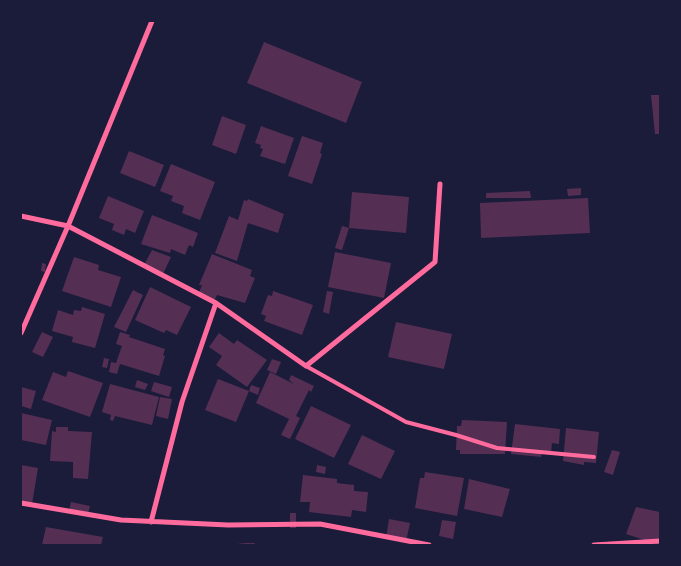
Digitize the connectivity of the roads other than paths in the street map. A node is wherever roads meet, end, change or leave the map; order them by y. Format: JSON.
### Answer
{"nodes":[{"id":1,"x":152,"y":21,"type":"edge"},
{"id":2,"x":440,"y":184,"type":"dead end"},
{"id":3,"x":21,"y":216,"type":"edge"},
{"id":4,"x":68,"y":226,"type":"junction"},
{"id":5,"x":216,"y":303,"type":"junction"},
{"id":6,"x":21,"y":334,"type":"edge"},
{"id":7,"x":306,"y":366,"type":"junction"},
{"id":8,"x":594,"y":457,"type":"dead end"},
{"id":9,"x":21,"y":503,"type":"edge"},
{"id":10,"x":151,"y":522,"type":"junction"},
{"id":11,"x":660,"y":541,"type":"edge"},
{"id":12,"x":430,"y":545,"type":"edge"},
{"id":13,"x":594,"y":545,"type":"edge"}],
"edges":[{"from":1,"to":4,"type":"street"},
{"from":2,"to":7,"type":"street"},
{"from":3,"to":4,"type":"street"},
{"from":4,"to":5,"type":"street"},
{"from":4,"to":6,"type":"street"},
{"from":5,"to":7,"type":"street"},
{"from":5,"to":10,"type":"street"},
{"from":7,"to":8,"type":"lane"},
{"from":9,"to":10,"type":"street"},
{"from":10,"to":12,"type":"street"},
{"from":11,"to":13,"type":"street"}]}
